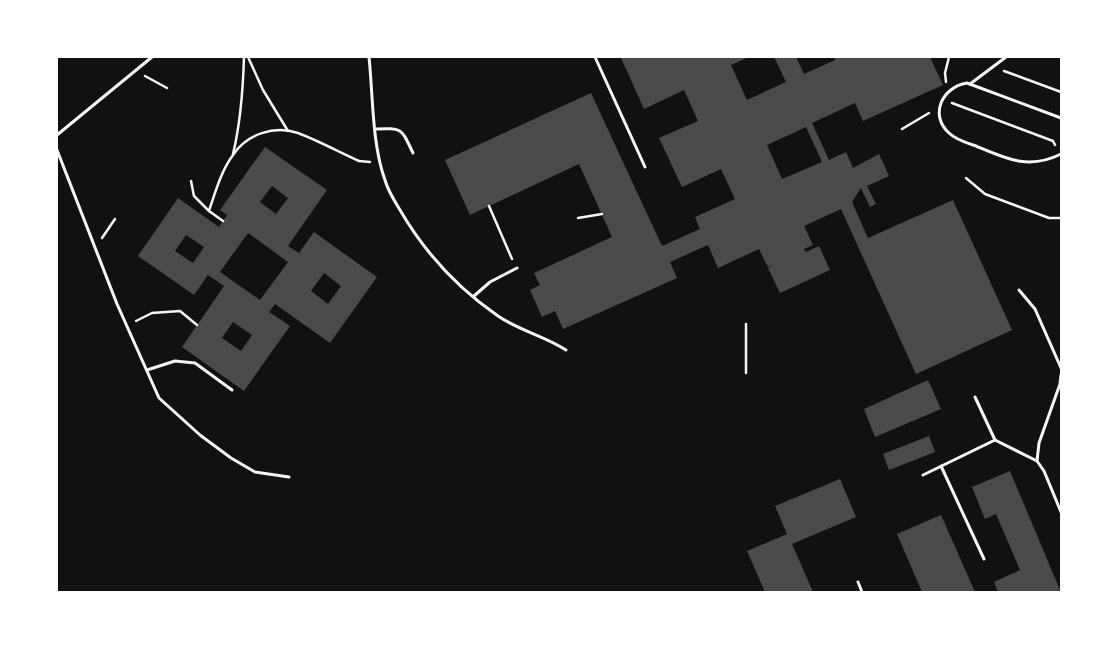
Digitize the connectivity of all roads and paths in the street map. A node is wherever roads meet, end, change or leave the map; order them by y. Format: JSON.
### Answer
{"nodes":[{"id":1,"x":152,"y":57,"type":"edge"},
{"id":2,"x":244,"y":57,"type":"edge"},
{"id":3,"x":248,"y":57,"type":"edge"},
{"id":4,"x":369,"y":57,"type":"edge"},
{"id":5,"x":595,"y":57,"type":"edge"},
{"id":6,"x":949,"y":57,"type":"edge"},
{"id":7,"x":1006,"y":57,"type":"edge"},
{"id":8,"x":994,"y":67,"type":"junction"},
{"id":9,"x":970,"y":84,"type":"junction"},
{"id":10,"x":1061,"y":92,"type":"edge"},
{"id":11,"x":946,"y":93,"type":"junction"},
{"id":12,"x":942,"y":99,"type":"junction"},
{"id":13,"x":940,"y":107,"type":"junction"},
{"id":14,"x":1061,"y":118,"type":"edge"},
{"id":15,"x":376,"y":129,"type":"junction"},
{"id":16,"x":902,"y":130,"type":"dead end"},
{"id":17,"x":288,"y":131,"type":"junction"},
{"id":18,"x":57,"y":135,"type":"edge"},
{"id":19,"x":57,"y":150,"type":"edge"},
{"id":20,"x":413,"y":153,"type":"dead end"},
{"id":21,"x":233,"y":154,"type":"junction"},
{"id":22,"x":1060,"y":154,"type":"edge"},
{"id":23,"x":380,"y":163,"type":"junction"},
{"id":24,"x":645,"y":167,"type":"dead end"},
{"id":25,"x":966,"y":178,"type":"dead end"},
{"id":26,"x":191,"y":181,"type":"dead end"},
{"id":27,"x":489,"y":206,"type":"dead end"},
{"id":28,"x":209,"y":211,"type":"junction"},
{"id":29,"x":602,"y":214,"type":"dead end"},
{"id":30,"x":578,"y":218,"type":"dead end"},
{"id":31,"x":1061,"y":218,"type":"edge"},
{"id":32,"x":115,"y":219,"type":"dead end"},
{"id":33,"x":223,"y":221,"type":"dead end"},
{"id":34,"x":95,"y":248,"type":"junction"},
{"id":35,"x":517,"y":268,"type":"joint"},
{"id":36,"x":1019,"y":290,"type":"dead end"},
{"id":37,"x":474,"y":296,"type":"junction"},
{"id":38,"x":746,"y":324,"type":"dead end"},
{"id":39,"x":198,"y":325,"type":"dead end"},
{"id":40,"x":127,"y":326,"type":"junction"},
{"id":41,"x":566,"y":350,"type":"dead end"},
{"id":42,"x":1061,"y":368,"type":"edge"},
{"id":43,"x":147,"y":370,"type":"junction"},
{"id":44,"x":746,"y":373,"type":"dead end"},
{"id":45,"x":1061,"y":376,"type":"edge"},
{"id":46,"x":232,"y":390,"type":"dead end"},
{"id":47,"x":975,"y":397,"type":"dead end"},
{"id":48,"x":995,"y":440,"type":"junction"},
{"id":49,"x":1037,"y":460,"type":"junction"},
{"id":50,"x":941,"y":466,"type":"junction"},
{"id":51,"x":923,"y":475,"type":"dead end"},
{"id":52,"x":289,"y":477,"type":"dead end"},
{"id":53,"x":1061,"y":512,"type":"edge"},
{"id":54,"x":984,"y":559,"type":"dead end"},
{"id":55,"x":858,"y":582,"type":"dead end"},
{"id":56,"x":862,"y":592,"type":"edge"}],
"edges":[{"from":1,"to":18,"type":"lane"},
{"from":2,"to":21,"type":"path"},
{"from":3,"to":17,"type":"path"},
{"from":4,"to":15,"type":"lane"},
{"from":5,"to":24,"type":"lane"},
{"from":6,"to":11,"type":"path"},
{"from":7,"to":8,"type":"lane"},
{"from":8,"to":9,"type":"lane"},
{"from":8,"to":10,"type":"path"},
{"from":9,"to":11,"type":"lane"},
{"from":9,"to":14,"type":"lane"},
{"from":11,"to":12,"type":"lane"},
{"from":12,"to":13,"type":"lane"},
{"from":12,"to":22,"type":"path"},
{"from":13,"to":16,"type":"path"},
{"from":13,"to":22,"type":"lane"},
{"from":15,"to":20,"type":"lane"},
{"from":15,"to":23,"type":"lane"},
{"from":17,"to":21,"type":"path"},
{"from":17,"to":23,"type":"path"},
{"from":19,"to":34,"type":"lane"},
{"from":21,"to":28,"type":"path"},
{"from":23,"to":37,"type":"lane"},
{"from":25,"to":31,"type":"path"},
{"from":26,"to":28,"type":"path"},
{"from":27,"to":35,"type":"path"},
{"from":28,"to":33,"type":"path"},
{"from":29,"to":30,"type":"path"},
{"from":32,"to":34,"type":"path"},
{"from":34,"to":40,"type":"lane"},
{"from":35,"to":37,"type":"lane"},
{"from":36,"to":42,"type":"lane"},
{"from":37,"to":41,"type":"lane"},
{"from":38,"to":44,"type":"path"},
{"from":39,"to":40,"type":"path"},
{"from":40,"to":43,"type":"lane"},
{"from":43,"to":46,"type":"lane"},
{"from":43,"to":52,"type":"lane"},
{"from":45,"to":49,"type":"lane"},
{"from":47,"to":48,"type":"lane"},
{"from":48,"to":49,"type":"lane"},
{"from":48,"to":50,"type":"lane"},
{"from":49,"to":53,"type":"lane"},
{"from":50,"to":51,"type":"lane"},
{"from":50,"to":54,"type":"lane"},
{"from":55,"to":56,"type":"lane"}]}
